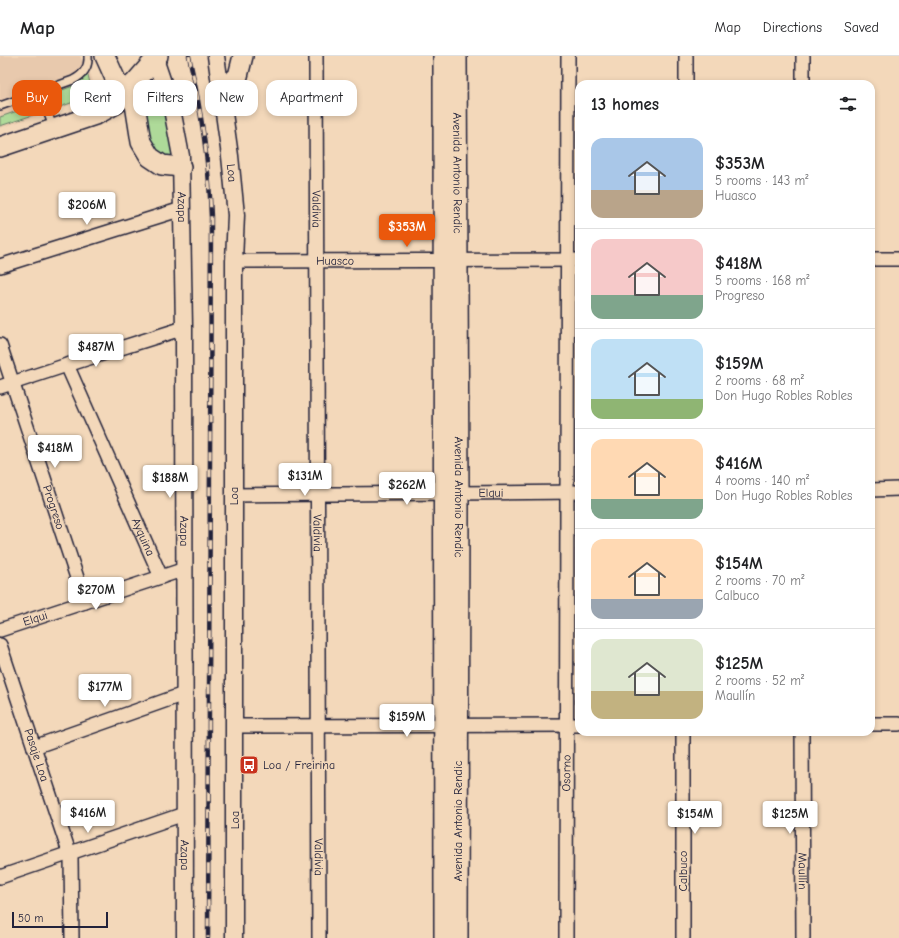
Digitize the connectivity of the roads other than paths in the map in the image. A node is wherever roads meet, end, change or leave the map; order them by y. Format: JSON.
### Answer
{"nodes":[{"id":1,"x":88,"y":56,"type":"edge"},
{"id":2,"x":105,"y":56,"type":"edge"},
{"id":3,"x":216,"y":56,"type":"edge"},
{"id":4,"x":243,"y":56,"type":"edge"},
{"id":5,"x":316,"y":56,"type":"edge"},
{"id":6,"x":443,"y":56,"type":"edge"},
{"id":7,"x":457,"y":56,"type":"edge"},
{"id":8,"x":568,"y":56,"type":"edge"},
{"id":9,"x":686,"y":56,"type":"edge"},
{"id":10,"x":804,"y":56,"type":"edge"},
{"id":11,"x":155,"y":57,"type":"edge"},
{"id":12,"x":220,"y":80,"type":"edge"},
{"id":13,"x":233,"y":80,"type":"edge"},
{"id":14,"x":686,"y":80,"type":"edge"},
{"id":15,"x":803,"y":80,"type":"edge"},
{"id":16,"x":62,"y":84,"type":"edge"},
{"id":17,"x":128,"y":91,"type":"junction"},
{"id":18,"x":12,"y":102,"type":"edge"},
{"id":19,"x":0,"y":106,"type":"edge"},
{"id":20,"x":49,"y":116,"type":"edge"},
{"id":21,"x":225,"y":116,"type":"edge"},
{"id":22,"x":54,"y":129,"type":"junction"},
{"id":23,"x":0,"y":147,"type":"edge"},
{"id":24,"x":181,"y":167,"type":"junction"},
{"id":25,"x":182,"y":209,"type":"junction"},
{"id":26,"x":875,"y":259,"type":"edge"},
{"id":27,"x":899,"y":259,"type":"edge"},
{"id":28,"x":573,"y":260,"type":"edge"},
{"id":29,"x":234,"y":261,"type":"junction"},
{"id":30,"x":317,"y":261,"type":"junction"},
{"id":31,"x":450,"y":261,"type":"junction"},
{"id":32,"x":0,"y":266,"type":"edge"},
{"id":33,"x":184,"y":328,"type":"junction"},
{"id":34,"x":0,"y":345,"type":"edge"},
{"id":35,"x":66,"y":365,"type":"junction"},
{"id":36,"x":13,"y":383,"type":"junction"},
{"id":37,"x":0,"y":387,"type":"edge"},
{"id":38,"x":875,"y":490,"type":"edge"},
{"id":39,"x":899,"y":490,"type":"edge"},
{"id":40,"x":573,"y":492,"type":"edge"},
{"id":41,"x":451,"y":494,"type":"junction"},
{"id":42,"x":234,"y":495,"type":"junction"},
{"id":43,"x":318,"y":495,"type":"junction"},
{"id":44,"x":184,"y":569,"type":"junction"},
{"id":45,"x":160,"y":577,"type":"junction"},
{"id":46,"x":85,"y":602,"type":"junction"},
{"id":47,"x":0,"y":630,"type":"edge"},
{"id":48,"x":0,"y":645,"type":"edge"},
{"id":49,"x":184,"y":694,"type":"junction"},
{"id":50,"x":875,"y":724,"type":"edge"},
{"id":51,"x":899,"y":724,"type":"edge"},
{"id":52,"x":451,"y":725,"type":"junction"},
{"id":53,"x":573,"y":725,"type":"edge"},
{"id":54,"x":235,"y":726,"type":"junction"},
{"id":55,"x":318,"y":726,"type":"junction"},
{"id":56,"x":683,"y":736,"type":"edge"},
{"id":57,"x":802,"y":736,"type":"edge"},
{"id":58,"x":34,"y":747,"type":"junction"},
{"id":59,"x":184,"y":814,"type":"junction"},
{"id":60,"x":70,"y":853,"type":"junction"},
{"id":61,"x":0,"y":877,"type":"edge"},
{"id":62,"x":72,"y":938,"type":"edge"},
{"id":63,"x":185,"y":938,"type":"edge"},
{"id":64,"x":234,"y":938,"type":"edge"},
{"id":65,"x":319,"y":938,"type":"edge"},
{"id":66,"x":444,"y":938,"type":"edge"},
{"id":67,"x":458,"y":938,"type":"edge"},
{"id":68,"x":566,"y":938,"type":"edge"},
{"id":69,"x":683,"y":938,"type":"edge"},
{"id":70,"x":803,"y":938,"type":"edge"}],
"edges":[{"from":1,"to":16,"type":"lane"},
{"from":2,"to":17,"type":"main road"},
{"from":3,"to":12,"type":"street","name":"Loa"},
{"from":4,"to":13,"type":"main road"},
{"from":5,"to":30,"type":"street","name":"Valdivia"},
{"from":6,"to":31,"type":"main road","name":"Avenida Antonio Rendic"},
{"from":7,"to":31,"type":"main road","name":"Avenida Antonio Rendic"},
{"from":8,"to":28,"type":"street","name":"Osorno"},
{"from":9,"to":14,"type":"street"},
{"from":10,"to":15,"type":"street"},
{"from":11,"to":17,"type":"main road"},
{"from":11,"to":24,"type":"street","name":"Azapa"},
{"from":17,"to":22,"type":"main road"},
{"from":17,"to":24,"type":"main road"},
{"from":18,"to":19,"type":"lane"},
{"from":20,"to":22,"type":"lane"},
{"from":21,"to":29,"type":"street","name":"Loa"},
{"from":22,"to":23,"type":"main road"},
{"from":24,"to":25,"type":"street","name":"Azapa"},
{"from":25,"to":32,"type":"street"},
{"from":25,"to":33,"type":"street","name":"Azapa"},
{"from":26,"to":27,"type":"street"},
{"from":28,"to":31,"type":"street","name":"Huasco"},
{"from":28,"to":40,"type":"street","name":"Osorno"},
{"from":29,"to":30,"type":"street","name":"Huasco"},
{"from":29,"to":42,"type":"street","name":"Loa"},
{"from":30,"to":31,"type":"street","name":"Huasco"},
{"from":30,"to":43,"type":"street","name":"Valdivia"},
{"from":31,"to":41,"type":"main road","name":"Avenida Antonio Rendic"},
{"from":33,"to":35,"type":"street"},
{"from":33,"to":44,"type":"street","name":"Azapa"},
{"from":34,"to":36,"type":"street","name":"Progreso"},
{"from":35,"to":36,"type":"street"},
{"from":35,"to":45,"type":"street","name":"Ayquina"},
{"from":36,"to":37,"type":"street"},
{"from":36,"to":46,"type":"street","name":"Progreso"},
{"from":38,"to":39,"type":"street"},
{"from":40,"to":41,"type":"street","name":"Elqui"},
{"from":40,"to":53,"type":"street","name":"Osorno"},
{"from":41,"to":43,"type":"street","name":"Elqui"},
{"from":41,"to":52,"type":"main road","name":"Avenida Antonio Rendic"},
{"from":42,"to":43,"type":"street","name":"Elqui"},
{"from":42,"to":54,"type":"street","name":"Loa"},
{"from":43,"to":55,"type":"street","name":"Valdivia"},
{"from":44,"to":45,"type":"street","name":"Elqui"},
{"from":44,"to":49,"type":"street","name":"Azapa"},
{"from":45,"to":46,"type":"street","name":"Elqui"},
{"from":46,"to":47,"type":"street","name":"Elqui"},
{"from":48,"to":58,"type":"street","name":"Pasaje Loa"},
{"from":49,"to":58,"type":"street"},
{"from":49,"to":59,"type":"street","name":"Azapa"},
{"from":50,"to":51,"type":"street"},
{"from":52,"to":53,"type":"street"},
{"from":52,"to":55,"type":"street"},
{"from":52,"to":66,"type":"main road","name":"Avenida Antonio Rendic"},
{"from":52,"to":67,"type":"main road","name":"Avenida Antonio Rendic"},
{"from":53,"to":68,"type":"street","name":"Osorno"},
{"from":54,"to":55,"type":"street"},
{"from":54,"to":64,"type":"street","name":"Loa"},
{"from":55,"to":65,"type":"street","name":"Valdivia"},
{"from":56,"to":69,"type":"street","name":"Calbuco"},
{"from":57,"to":70,"type":"street","name":"Maullín"},
{"from":58,"to":60,"type":"street","name":"Pasaje Loa"},
{"from":59,"to":60,"type":"street"},
{"from":59,"to":63,"type":"street","name":"Azapa"},
{"from":60,"to":61,"type":"street"},
{"from":60,"to":62,"type":"street","name":"Pasaje Loa"}]}
